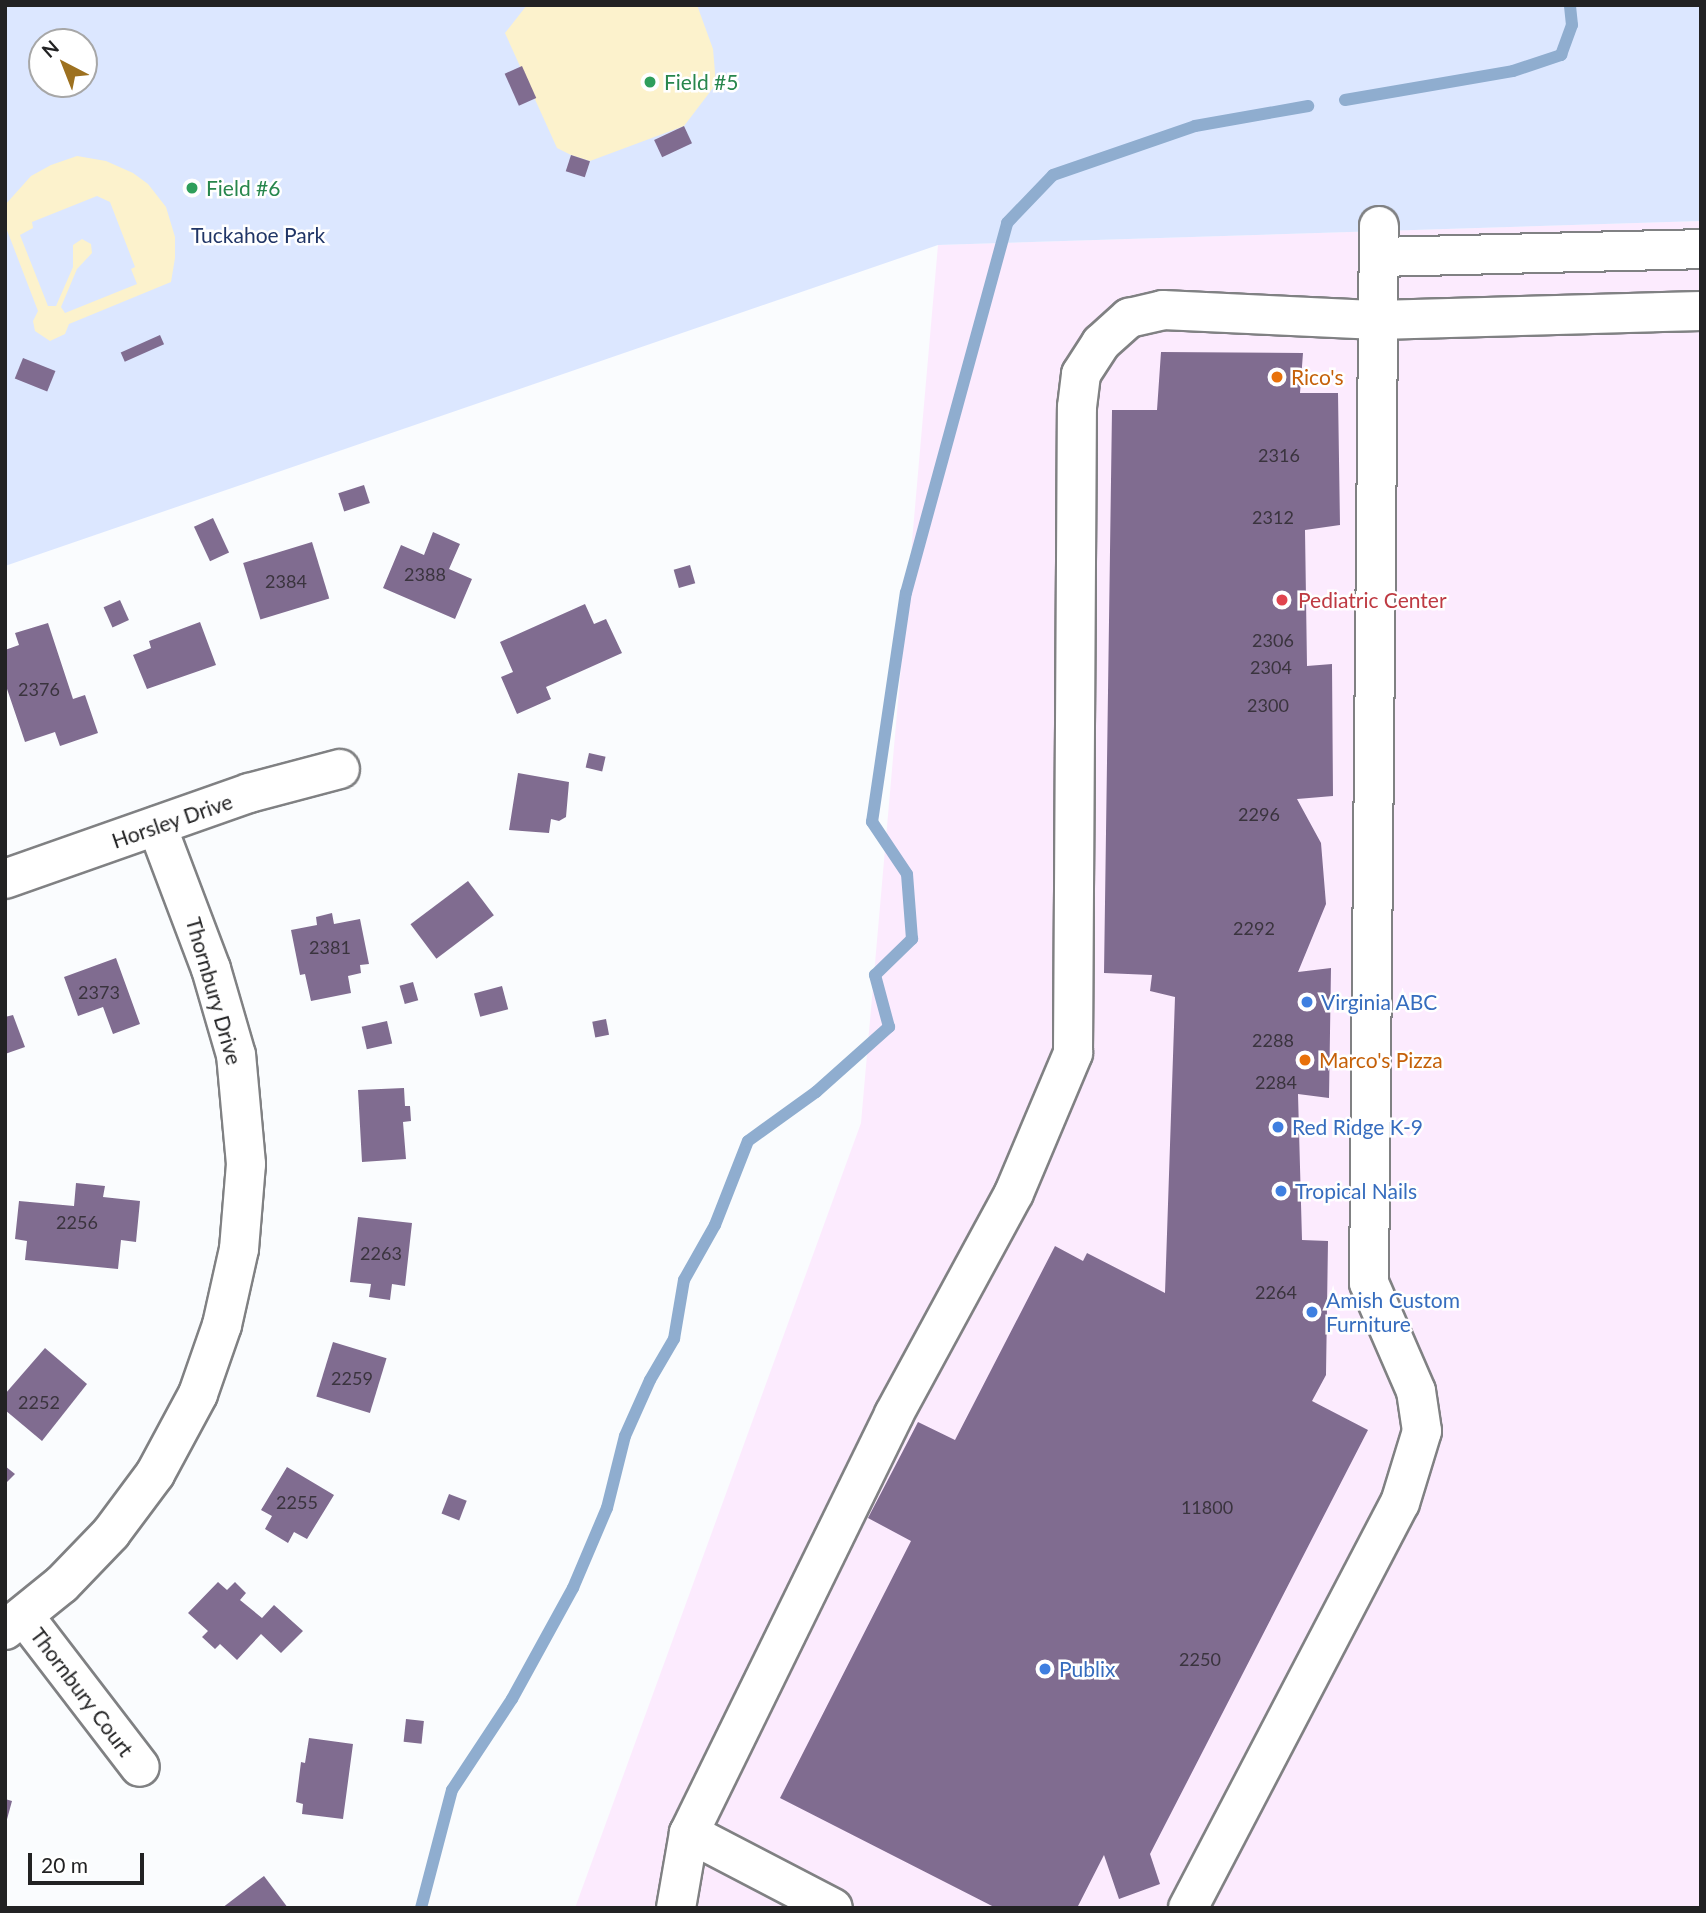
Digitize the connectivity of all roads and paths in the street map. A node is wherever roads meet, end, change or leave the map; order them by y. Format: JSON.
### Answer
{"nodes":[{"id":1,"x":1701,"y":249,"type":"edge"},
{"id":2,"x":1701,"y":311,"type":"edge"},
{"id":3,"x":1378,"y":320,"type":"junction"},
{"id":4,"x":340,"y":769,"type":"dead end"},
{"id":5,"x":158,"y":826,"type":"junction"},
{"id":6,"x":5,"y":879,"type":"edge"},
{"id":7,"x":15,"y":1623,"type":"edge"},
{"id":8,"x":140,"y":1768,"type":"dead end"},
{"id":9,"x":689,"y":1833,"type":"junction"},
{"id":10,"x":676,"y":1908,"type":"edge"},
{"id":11,"x":833,"y":1908,"type":"edge"},
{"id":12,"x":1188,"y":1908,"type":"edge"}],
"edges":[{"from":1,"to":3,"type":"street"},
{"from":2,"to":3,"type":"street"},
{"from":3,"to":9,"type":"street"},
{"from":3,"to":12,"type":"street"},
{"from":4,"to":5,"type":"street","name":"Horsley Drive"},
{"from":5,"to":6,"type":"street","name":"Horsley Drive"},
{"from":5,"to":7,"type":"street","name":"Thornbury Drive"},
{"from":7,"to":8,"type":"street","name":"Thornbury Court"},
{"from":9,"to":10,"type":"street"},
{"from":9,"to":11,"type":"street"}]}
